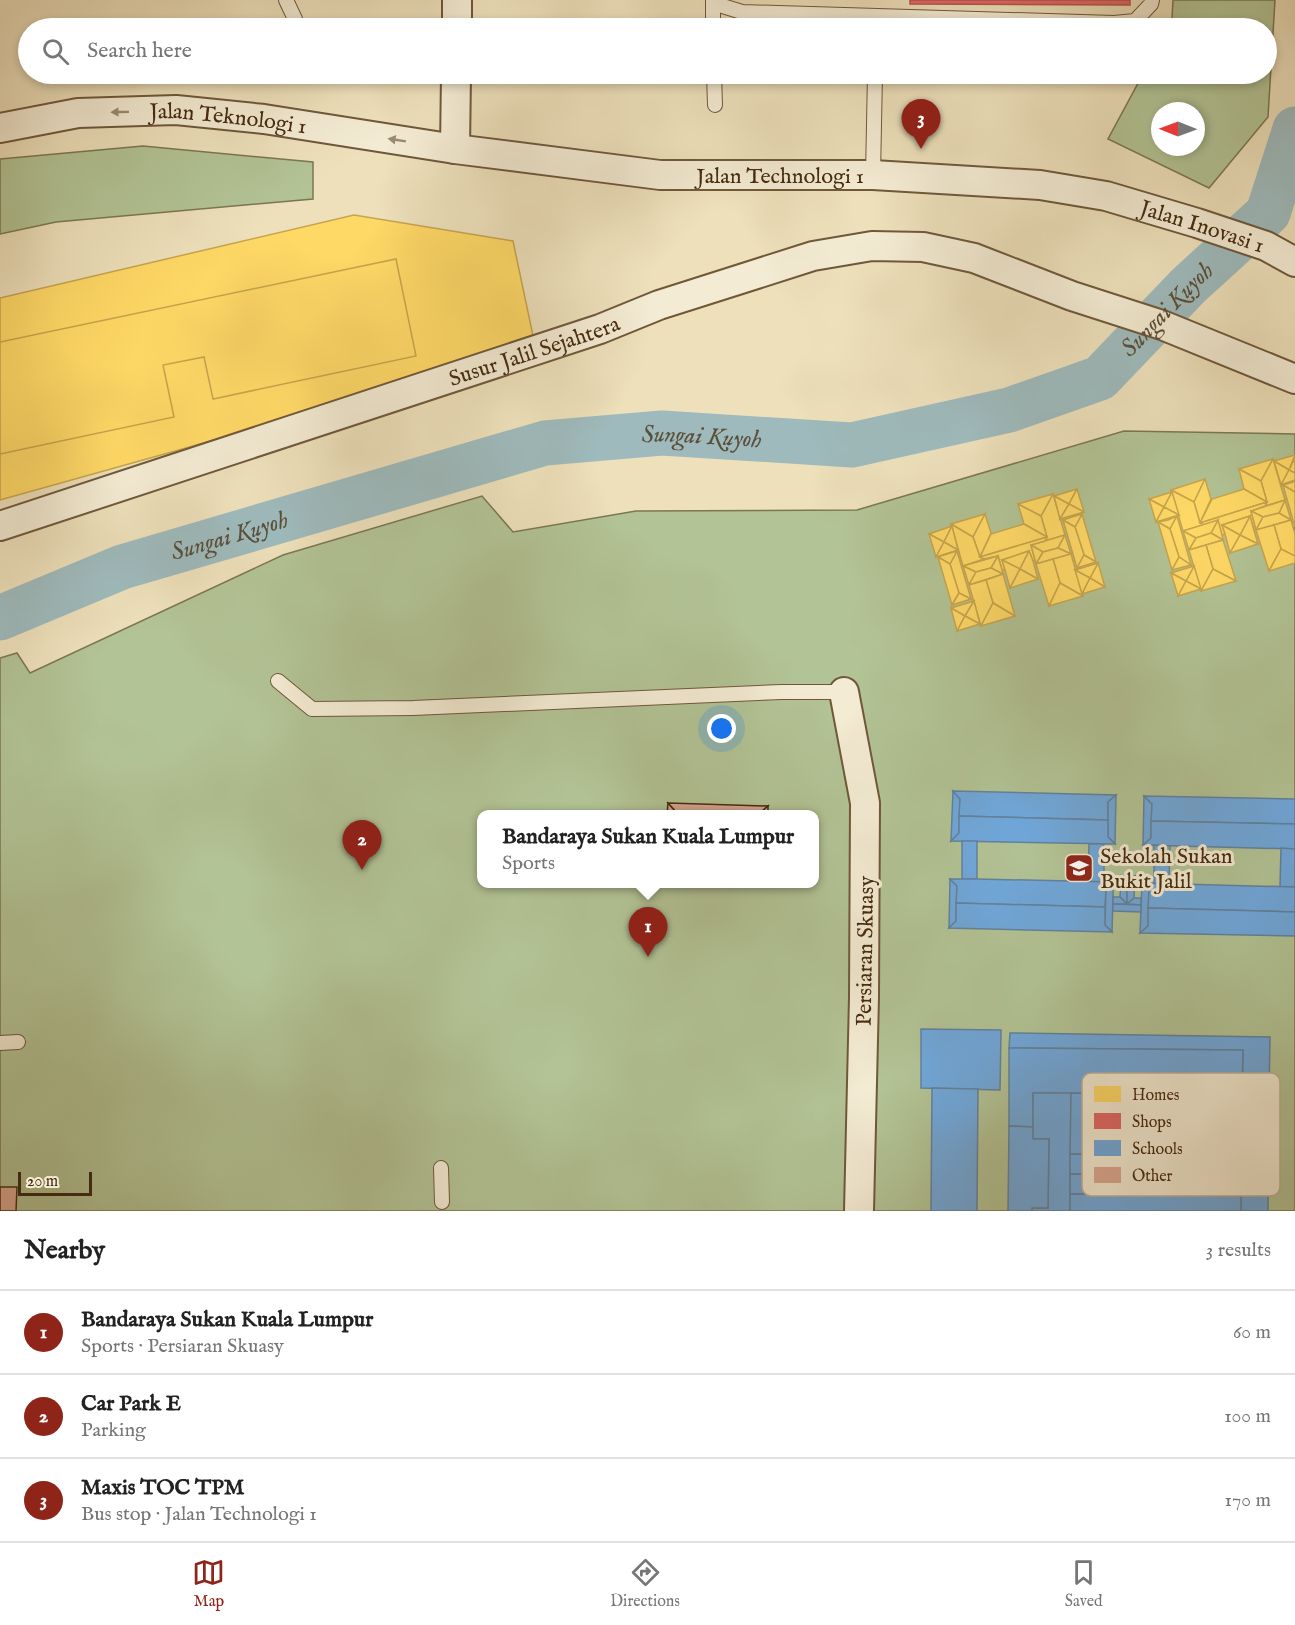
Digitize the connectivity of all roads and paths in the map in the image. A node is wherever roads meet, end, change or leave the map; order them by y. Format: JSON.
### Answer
{"nodes":[{"id":1,"x":285,"y":0,"type":"edge"},
{"id":2,"x":457,"y":0,"type":"edge"},
{"id":3,"x":1152,"y":0,"type":"edge"},
{"id":4,"x":713,"y":2,"type":"edge"},
{"id":5,"x":294,"y":18,"type":"edge"},
{"id":6,"x":457,"y":18,"type":"edge"},
{"id":7,"x":713,"y":18,"type":"edge"},
{"id":8,"x":831,"y":18,"type":"edge"},
{"id":9,"x":1138,"y":18,"type":"edge"},
{"id":10,"x":456,"y":84,"type":"edge"},
{"id":11,"x":714,"y":84,"type":"edge"},
{"id":12,"x":875,"y":84,"type":"edge"},
{"id":13,"x":715,"y":105,"type":"dead end"},
{"id":14,"x":0,"y":128,"type":"edge"},
{"id":15,"x":455,"y":148,"type":"junction"},
{"id":16,"x":873,"y":175,"type":"junction"},
{"id":17,"x":1106,"y":196,"type":"joint"},
{"id":18,"x":1295,"y":262,"type":"edge"},
{"id":19,"x":1292,"y":377,"type":"edge"},
{"id":20,"x":0,"y":526,"type":"edge"},
{"id":21,"x":278,"y":681,"type":"dead end"},
{"id":22,"x":844,"y":692,"type":"joint"},
{"id":23,"x":18,"y":1042,"type":"dead end"},
{"id":24,"x":0,"y":1043,"type":"edge"},
{"id":25,"x":441,"y":1168,"type":"dead end"},
{"id":26,"x":442,"y":1202,"type":"dead end"},
{"id":27,"x":859,"y":1211,"type":"edge"}],
"edges":[{"from":1,"to":5,"type":"lane"},
{"from":2,"to":6,"type":"street"},
{"from":3,"to":9,"type":"lane"},
{"from":4,"to":7,"type":"lane"},
{"from":4,"to":8,"type":"lane"},
{"from":10,"to":15,"type":"street"},
{"from":11,"to":13,"type":"lane"},
{"from":12,"to":16,"type":"lane"},
{"from":15,"to":14,"type":"street","name":"Jalan Teknologi 1","one_way":true},
{"from":15,"to":16,"type":"street","name":"Jalan Technologi 1"},
{"from":16,"to":17,"type":"street","name":"Jalan Technologi 1"},
{"from":17,"to":18,"type":"street","name":"Jalan Inovasi 1"},
{"from":19,"to":20,"type":"street","name":"Susur Jalil Sejahtera"},
{"from":21,"to":22,"type":"lane"},
{"from":22,"to":27,"type":"street","name":"Persiaran Skuasy"},
{"from":23,"to":24,"type":"lane"},
{"from":25,"to":26,"type":"lane"}]}
